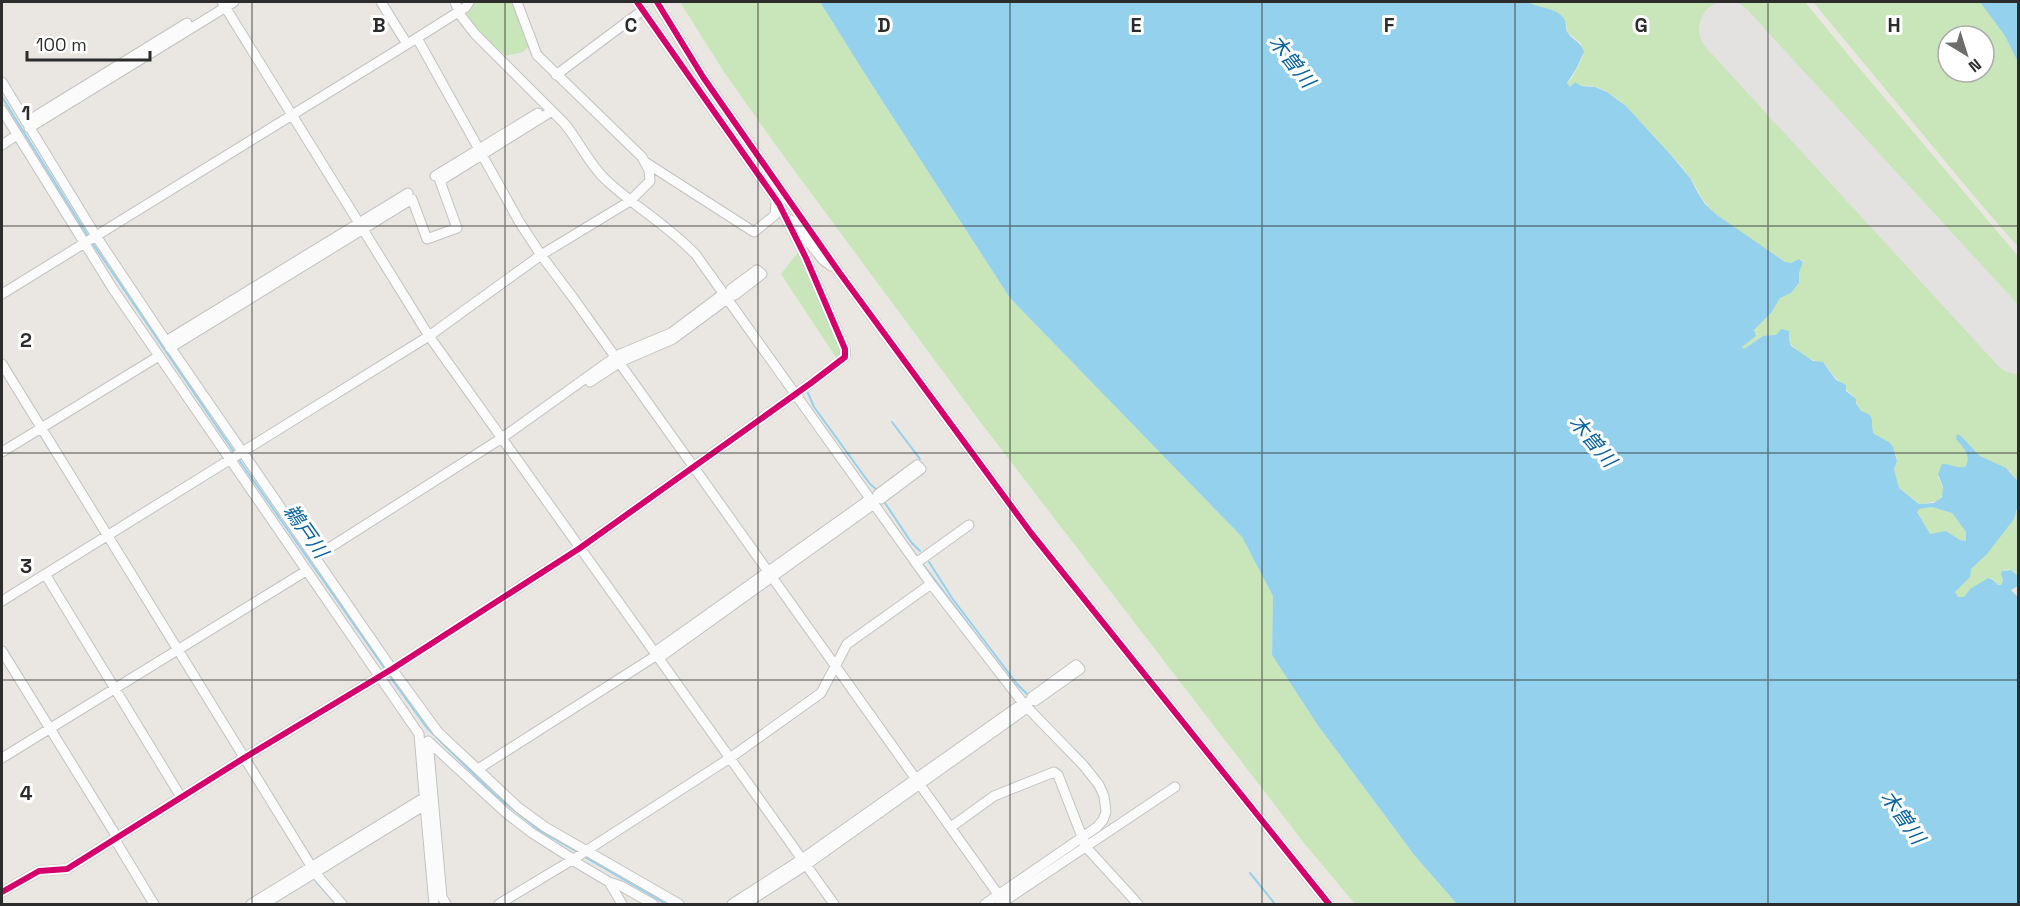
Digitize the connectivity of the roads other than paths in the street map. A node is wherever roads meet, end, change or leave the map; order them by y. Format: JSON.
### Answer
{"nodes":[{"id":1,"x":381,"y":2,"type":"edge"},
{"id":2,"x":455,"y":2,"type":"edge"},
{"id":3,"x":469,"y":2,"type":"edge"},
{"id":4,"x":517,"y":2,"type":"edge"},
{"id":5,"x":637,"y":2,"type":"edge"},
{"id":6,"x":657,"y":2,"type":"edge"},
{"id":7,"x":226,"y":3,"type":"edge"},
{"id":8,"x":643,"y":10,"type":"junction"},
{"id":9,"x":459,"y":12,"type":"junction"},
{"id":10,"x":417,"y":38,"type":"junction"},
{"id":11,"x":407,"y":44,"type":"junction"},
{"id":12,"x":556,"y":75,"type":"junction"},
{"id":13,"x":2,"y":82,"type":"edge"},
{"id":14,"x":550,"y":109,"type":"junction"},
{"id":15,"x":2,"y":110,"type":"edge"},
{"id":16,"x":292,"y":114,"type":"junction"},
{"id":17,"x":28,"y":125,"type":"junction"},
{"id":18,"x":15,"y":133,"type":"junction"},
{"id":19,"x":2,"y":138,"type":"edge"},
{"id":20,"x":2,"y":145,"type":"edge"},
{"id":21,"x":481,"y":152,"type":"junction"},
{"id":22,"x":645,"y":162,"type":"junction"},
{"id":23,"x":435,"y":176,"type":"dead end"},
{"id":24,"x":408,"y":193,"type":"dead end"},
{"id":25,"x":630,"y":201,"type":"junction"},
{"id":26,"x":777,"y":201,"type":"junction"},
{"id":27,"x":360,"y":226,"type":"junction"},
{"id":28,"x":90,"y":240,"type":"junction"},
{"id":29,"x":541,"y":255,"type":"junction"},
{"id":30,"x":839,"y":272,"type":"junction"},
{"id":31,"x":2,"y":294,"type":"edge"},
{"id":32,"x":727,"y":296,"type":"junction"},
{"id":33,"x":429,"y":336,"type":"junction"},
{"id":34,"x":168,"y":345,"type":"junction"},
{"id":35,"x":157,"y":354,"type":"junction"},
{"id":36,"x":617,"y":360,"type":"junction"},
{"id":37,"x":2,"y":364,"type":"edge"},
{"id":38,"x":795,"y":394,"type":"junction"},
{"id":39,"x":39,"y":425,"type":"junction"},
{"id":40,"x":503,"y":440,"type":"junction"},
{"id":41,"x":2,"y":445,"type":"edge"},
{"id":42,"x":2,"y":452,"type":"edge"},
{"id":43,"x":236,"y":456,"type":"junction"},
{"id":44,"x":694,"y":467,"type":"junction"},
{"id":45,"x":874,"y":500,"type":"junction"},
{"id":46,"x":969,"y":525,"type":"dead end"},
{"id":47,"x":107,"y":536,"type":"junction"},
{"id":48,"x":580,"y":548,"type":"junction"},
{"id":49,"x":316,"y":560,"type":"junction"},
{"id":50,"x":916,"y":563,"type":"junction"},
{"id":51,"x":304,"y":569,"type":"junction"},
{"id":52,"x":45,"y":574,"type":"junction"},
{"id":53,"x":769,"y":574,"type":"junction"},
{"id":54,"x":931,"y":584,"type":"junction"},
{"id":55,"x":2,"y":601,"type":"edge"},
{"id":56,"x":176,"y":648,"type":"junction"},
{"id":57,"x":2,"y":651,"type":"edge"},
{"id":58,"x":657,"y":655,"type":"junction"},
{"id":59,"x":835,"y":666,"type":"junction"},
{"id":60,"x":386,"y":673,"type":"junction"},
{"id":61,"x":114,"y":686,"type":"junction"},
{"id":62,"x":1026,"y":704,"type":"junction"},
{"id":63,"x":48,"y":726,"type":"junction"},
{"id":64,"x":419,"y":734,"type":"junction"},
{"id":65,"x":429,"y":742,"type":"junction"},
{"id":66,"x":2,"y":752,"type":"edge"},
{"id":67,"x":2,"y":758,"type":"edge"},
{"id":68,"x":730,"y":758,"type":"junction"},
{"id":69,"x":244,"y":759,"type":"junction"},
{"id":70,"x":478,"y":769,"type":"junction"},
{"id":71,"x":918,"y":781,"type":"junction"},
{"id":72,"x":1175,"y":787,"type":"dead end"},
{"id":73,"x":181,"y":797,"type":"junction"},
{"id":74,"x":425,"y":801,"type":"junction"},
{"id":75,"x":951,"y":827,"type":"junction"},
{"id":76,"x":115,"y":838,"type":"junction"},
{"id":77,"x":1084,"y":843,"type":"junction"},
{"id":78,"x":585,"y":851,"type":"junction"},
{"id":79,"x":573,"y":859,"type":"junction"},
{"id":80,"x":804,"y":862,"type":"junction"},
{"id":81,"x":314,"y":871,"type":"junction"},
{"id":82,"x":609,"y":882,"type":"junction"},
{"id":83,"x":2,"y":892,"type":"edge"},
{"id":84,"x":1001,"y":902,"type":"edge"},
{"id":85,"x":1132,"y":902,"type":"edge"},
{"id":86,"x":154,"y":904,"type":"edge"},
{"id":87,"x":251,"y":904,"type":"edge"},
{"id":88,"x":264,"y":904,"type":"edge"},
{"id":89,"x":342,"y":904,"type":"edge"},
{"id":90,"x":434,"y":904,"type":"edge"},
{"id":91,"x":446,"y":904,"type":"edge"},
{"id":92,"x":499,"y":904,"type":"edge"},
{"id":93,"x":622,"y":904,"type":"edge"},
{"id":94,"x":653,"y":904,"type":"edge"},
{"id":95,"x":679,"y":904,"type":"edge"},
{"id":96,"x":732,"y":904,"type":"edge"},
{"id":97,"x":746,"y":904,"type":"edge"},
{"id":98,"x":834,"y":904,"type":"edge"},
{"id":99,"x":985,"y":904,"type":"edge"},
{"id":100,"x":1329,"y":904,"type":"edge"}],
"edges":[{"from":1,"to":11,"type":"street"},
{"from":2,"to":9,"type":"street"},
{"from":3,"to":9,"type":"street"},
{"from":4,"to":12,"type":"street"},
{"from":5,"to":8,"type":"street"},
{"from":6,"to":30,"type":"street"},
{"from":7,"to":16,"type":"street"},
{"from":7,"to":17,"type":"street"},
{"from":8,"to":12,"type":"street"},
{"from":8,"to":26,"type":"street"},
{"from":9,"to":10,"type":"street"},
{"from":9,"to":14,"type":"street"},
{"from":10,"to":11,"type":"street"},
{"from":10,"to":21,"type":"street"},
{"from":11,"to":16,"type":"street"},
{"from":12,"to":22,"type":"street"},
{"from":13,"to":17,"type":"street"},
{"from":14,"to":21,"type":"street"},
{"from":14,"to":25,"type":"street"},
{"from":15,"to":18,"type":"street"},
{"from":16,"to":27,"type":"street"},
{"from":16,"to":28,"type":"street"},
{"from":17,"to":28,"type":"street"},
{"from":18,"to":19,"type":"street"},
{"from":18,"to":20,"type":"street"},
{"from":18,"to":28,"type":"street"},
{"from":21,"to":23,"type":"street"},
{"from":21,"to":27,"type":"street"},
{"from":21,"to":29,"type":"street"},
{"from":22,"to":25,"type":"street"},
{"from":22,"to":26,"type":"street"},
{"from":24,"to":27,"type":"street"},
{"from":25,"to":29,"type":"street"},
{"from":25,"to":32,"type":"street"},
{"from":26,"to":30,"type":"street"},
{"from":26,"to":38,"type":"street"},
{"from":27,"to":33,"type":"street"},
{"from":27,"to":34,"type":"street"},
{"from":28,"to":31,"type":"street"},
{"from":28,"to":34,"type":"street"},
{"from":28,"to":35,"type":"street"},
{"from":29,"to":33,"type":"street"},
{"from":29,"to":36,"type":"street"},
{"from":30,"to":100,"type":"street"},
{"from":32,"to":36,"type":"street"},
{"from":32,"to":38,"type":"street"},
{"from":33,"to":40,"type":"street"},
{"from":33,"to":43,"type":"street"},
{"from":34,"to":43,"type":"street"},
{"from":35,"to":39,"type":"street"},
{"from":35,"to":43,"type":"street"},
{"from":36,"to":40,"type":"street"},
{"from":36,"to":44,"type":"street"},
{"from":37,"to":39,"type":"street"},
{"from":38,"to":44,"type":"street"},
{"from":38,"to":45,"type":"street"},
{"from":39,"to":41,"type":"street"},
{"from":39,"to":42,"type":"street"},
{"from":39,"to":47,"type":"street"},
{"from":40,"to":48,"type":"street"},
{"from":40,"to":49,"type":"street"},
{"from":43,"to":47,"type":"street"},
{"from":43,"to":49,"type":"street"},
{"from":43,"to":51,"type":"street"},
{"from":44,"to":48,"type":"street"},
{"from":44,"to":53,"type":"street"},
{"from":45,"to":50,"type":"street"},
{"from":45,"to":53,"type":"street"},
{"from":46,"to":50,"type":"street"},
{"from":47,"to":52,"type":"street"},
{"from":47,"to":56,"type":"street"},
{"from":48,"to":58,"type":"street"},
{"from":48,"to":60,"type":"street"},
{"from":49,"to":60,"type":"street"},
{"from":50,"to":54,"type":"street"},
{"from":51,"to":56,"type":"street"},
{"from":51,"to":60,"type":"street"},
{"from":52,"to":55,"type":"street"},
{"from":52,"to":61,"type":"street"},
{"from":53,"to":58,"type":"street"},
{"from":53,"to":59,"type":"street"},
{"from":54,"to":59,"type":"street"},
{"from":54,"to":62,"type":"street"},
{"from":56,"to":61,"type":"street"},
{"from":56,"to":69,"type":"street"},
{"from":57,"to":63,"type":"street"},
{"from":58,"to":68,"type":"street"},
{"from":58,"to":70,"type":"street"},
{"from":59,"to":68,"type":"street"},
{"from":59,"to":71,"type":"street"},
{"from":60,"to":64,"type":"street"},
{"from":60,"to":69,"type":"street"},
{"from":60,"to":70,"type":"street"},
{"from":61,"to":63,"type":"street"},
{"from":61,"to":73,"type":"street"},
{"from":62,"to":62,"type":"street"},
{"from":62,"to":71,"type":"street"},
{"from":62,"to":77,"type":"street"},
{"from":63,"to":66,"type":"street"},
{"from":63,"to":67,"type":"street"},
{"from":63,"to":76,"type":"street"},
{"from":64,"to":65,"type":"street"},
{"from":64,"to":74,"type":"street"},
{"from":65,"to":79,"type":"street"},
{"from":65,"to":91,"type":"street"},
{"from":68,"to":78,"type":"street"},
{"from":68,"to":80,"type":"street"},
{"from":69,"to":73,"type":"street"},
{"from":69,"to":81,"type":"street"},
{"from":70,"to":78,"type":"street"},
{"from":71,"to":75,"type":"street"},
{"from":71,"to":80,"type":"street"},
{"from":72,"to":77,"type":"street"},
{"from":73,"to":76,"type":"street"},
{"from":74,"to":81,"type":"street"},
{"from":74,"to":90,"type":"street"},
{"from":75,"to":77,"type":"street"},
{"from":75,"to":84,"type":"street"},
{"from":76,"to":83,"type":"street"},
{"from":76,"to":86,"type":"street"},
{"from":77,"to":84,"type":"street"},
{"from":77,"to":85,"type":"street"},
{"from":78,"to":79,"type":"street"},
{"from":78,"to":95,"type":"street"},
{"from":79,"to":82,"type":"street"},
{"from":79,"to":92,"type":"street"},
{"from":80,"to":96,"type":"street"},
{"from":80,"to":97,"type":"street"},
{"from":80,"to":98,"type":"street"},
{"from":81,"to":87,"type":"street"},
{"from":81,"to":88,"type":"street"},
{"from":81,"to":89,"type":"street"},
{"from":82,"to":93,"type":"street"},
{"from":82,"to":94,"type":"street"},
{"from":84,"to":99,"type":"street"}]}
